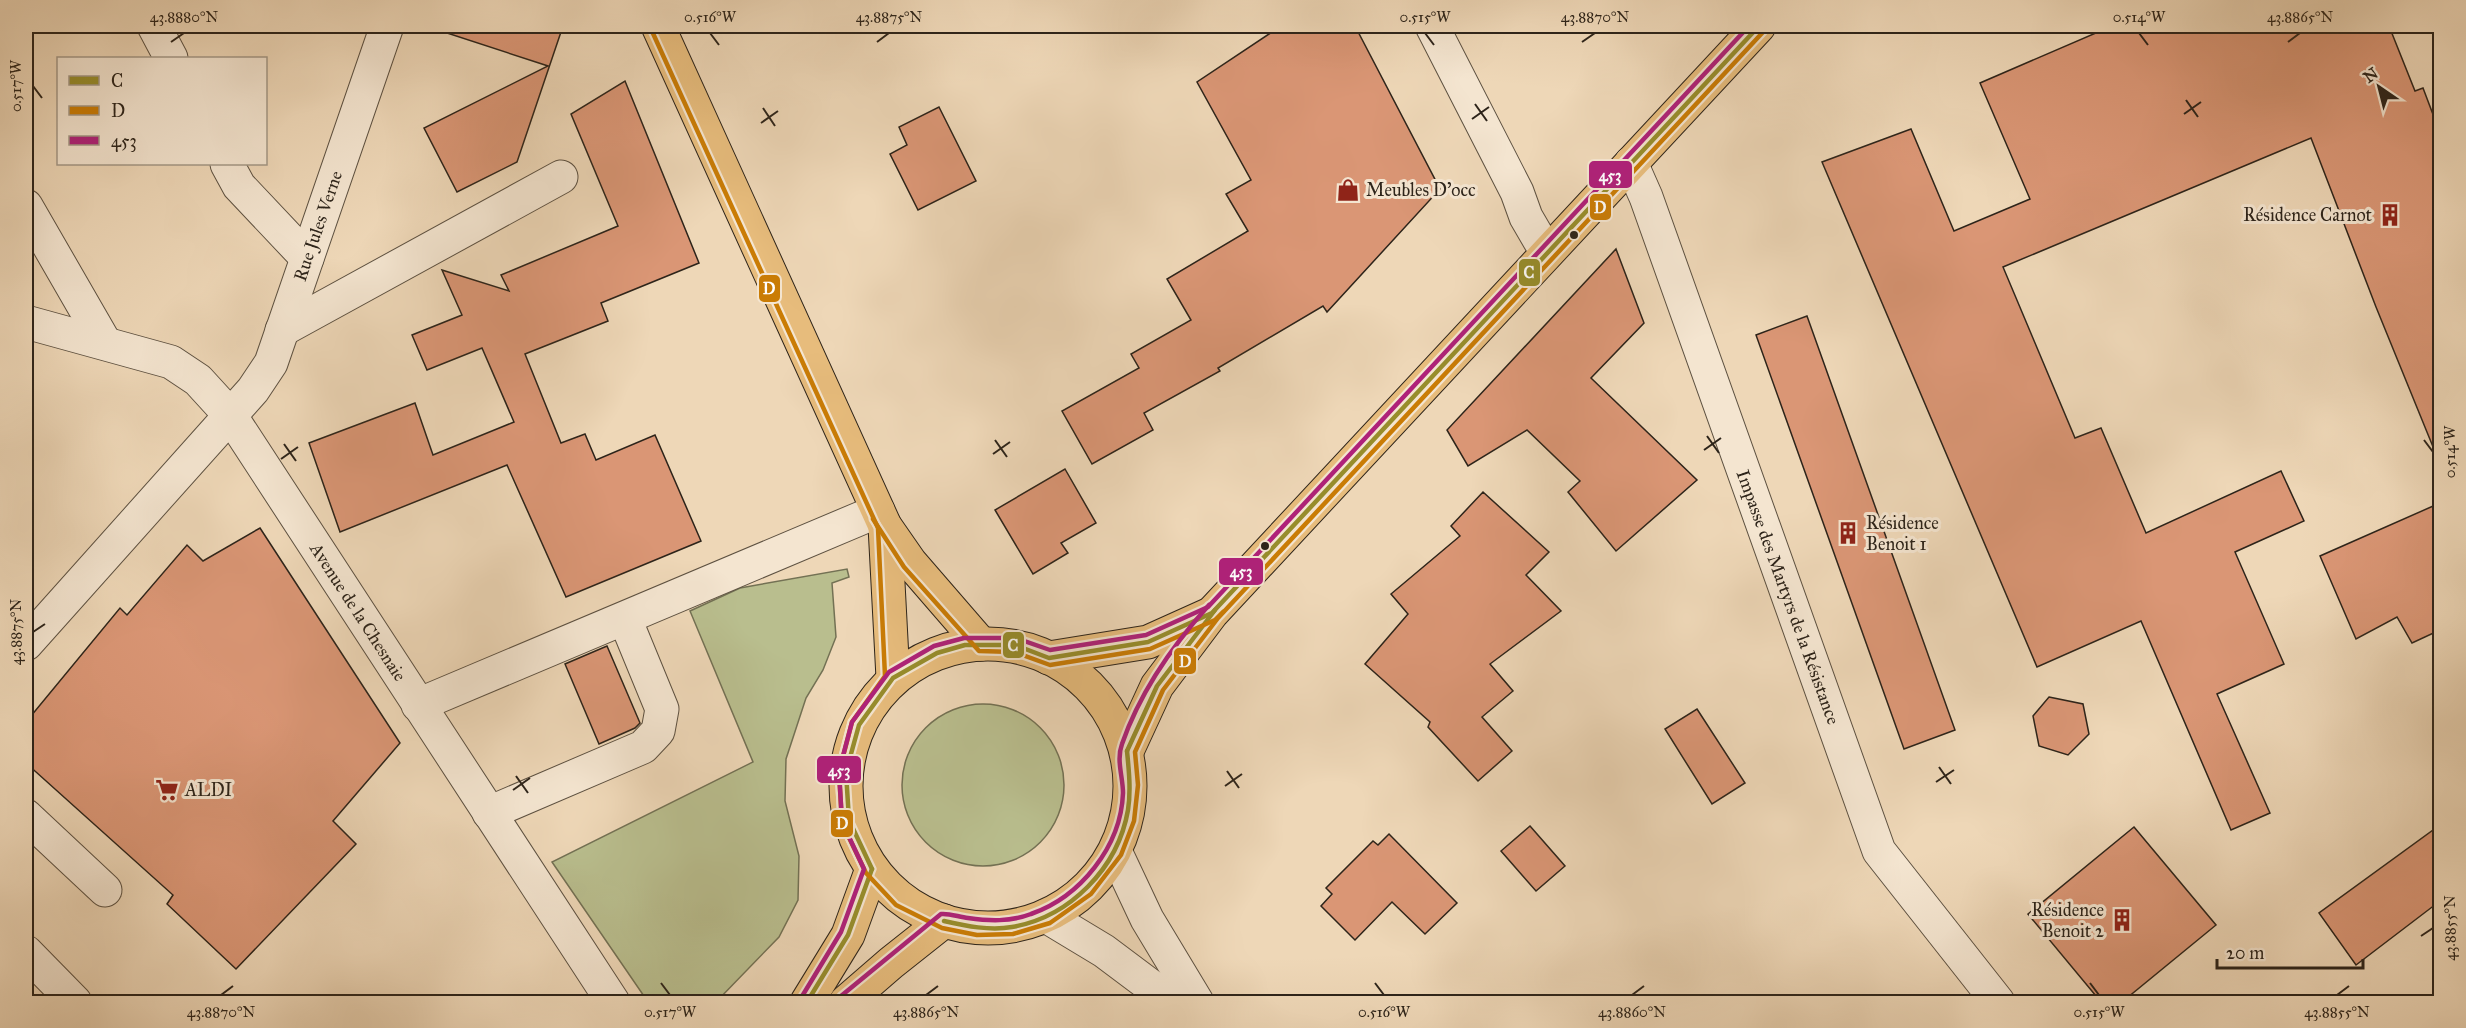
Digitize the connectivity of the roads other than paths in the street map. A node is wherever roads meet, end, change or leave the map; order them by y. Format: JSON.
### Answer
{"nodes":[{"id":1,"x":154,"y":26,"type":"edge"},
{"id":2,"x":387,"y":26,"type":"edge"},
{"id":3,"x":658,"y":26,"type":"edge"},
{"id":4,"x":1432,"y":26,"type":"edge"},
{"id":5,"x":1759,"y":26,"type":"edge"},
{"id":6,"x":170,"y":57,"type":"edge"},
{"id":7,"x":1631,"y":163,"type":"junction"},
{"id":8,"x":228,"y":165,"type":"edge"},
{"id":9,"x":561,"y":177,"type":"dead end"},
{"id":10,"x":26,"y":206,"type":"edge"},
{"id":11,"x":1547,"y":253,"type":"junction"},
{"id":12,"x":307,"y":258,"type":"junction"},
{"id":13,"x":26,"y":322,"type":"edge"},
{"id":14,"x":282,"y":330,"type":"junction"},
{"id":15,"x":105,"y":343,"type":"junction"},
{"id":16,"x":230,"y":415,"type":"junction"},
{"id":17,"x":881,"y":519,"type":"junction"},
{"id":18,"x":1212,"y":613,"type":"junction"},
{"id":19,"x":625,"y":619,"type":"junction"},
{"id":20,"x":26,"y":644,"type":"edge"},
{"id":21,"x":981,"y":644,"type":"junction"},
{"id":22,"x":1049,"y":658,"type":"junction"},
{"id":23,"x":894,"y":678,"type":"junction"},
{"id":24,"x":418,"y":705,"type":"junction"},
{"id":25,"x":1127,"y":751,"type":"junction"},
{"id":26,"x":489,"y":813,"type":"junction"},
{"id":27,"x":26,"y":816,"type":"edge"},
{"id":28,"x":1115,"y":851,"type":"junction"},
{"id":29,"x":872,"y":869,"type":"junction"},
{"id":30,"x":105,"y":890,"type":"dead end"},
{"id":31,"x":1046,"y":916,"type":"junction"},
{"id":32,"x":944,"y":921,"type":"junction"},
{"id":33,"x":26,"y":952,"type":"edge"},
{"id":34,"x":75,"y":1002,"type":"edge"},
{"id":35,"x":613,"y":1002,"type":"edge"},
{"id":36,"x":807,"y":1002,"type":"edge"},
{"id":37,"x":846,"y":1002,"type":"edge"},
{"id":38,"x":1172,"y":1002,"type":"edge"},
{"id":39,"x":1197,"y":1002,"type":"edge"},
{"id":40,"x":1998,"y":1002,"type":"edge"}],
"edges":[{"from":1,"to":6,"type":"street"},
{"from":2,"to":12,"type":"street","name":"Rue Jules Verne"},
{"from":3,"to":17,"type":"main road"},
{"from":4,"to":11,"type":"street"},
{"from":5,"to":7,"type":"main road"},
{"from":7,"to":11,"type":"main road"},
{"from":7,"to":40,"type":"street","name":"Impasse des Martyrs de la Résistance"},
{"from":8,"to":12,"type":"street"},
{"from":9,"to":14,"type":"street"},
{"from":10,"to":15,"type":"street"},
{"from":11,"to":18,"type":"main road"},
{"from":12,"to":14,"type":"street","name":"Rue Jules Verne"},
{"from":13,"to":15,"type":"street","name":"Avenue de la Chesnaie"},
{"from":14,"to":16,"type":"street","name":"Rue Jules Verne"},
{"from":15,"to":16,"type":"street","name":"Avenue de la Chesnaie"},
{"from":16,"to":20,"type":"street","name":"Rue Jules Verne"},
{"from":16,"to":24,"type":"street","name":"Avenue de la Chesnaie"},
{"from":17,"to":19,"type":"street"},
{"from":17,"to":21,"type":"main road"},
{"from":17,"to":23,"type":"main road"},
{"from":18,"to":22,"type":"main road"},
{"from":18,"to":25,"type":"main road"},
{"from":19,"to":24,"type":"street"},
{"from":19,"to":26,"type":"street"},
{"from":21,"to":22,"type":"main road"},
{"from":21,"to":23,"type":"main road"},
{"from":22,"to":25,"type":"main road"},
{"from":23,"to":29,"type":"main road"},
{"from":24,"to":26,"type":"street","name":"Avenue de la Chesnaie"},
{"from":25,"to":28,"type":"main road"},
{"from":26,"to":35,"type":"street","name":"Avenue de la Chesnaie"},
{"from":27,"to":30,"type":"street"},
{"from":28,"to":31,"type":"main road"},
{"from":28,"to":39,"type":"street"},
{"from":29,"to":32,"type":"main road"},
{"from":29,"to":36,"type":"main road"},
{"from":31,"to":32,"type":"main road"},
{"from":31,"to":38,"type":"street"},
{"from":32,"to":37,"type":"main road"},
{"from":33,"to":34,"type":"street"}]}
